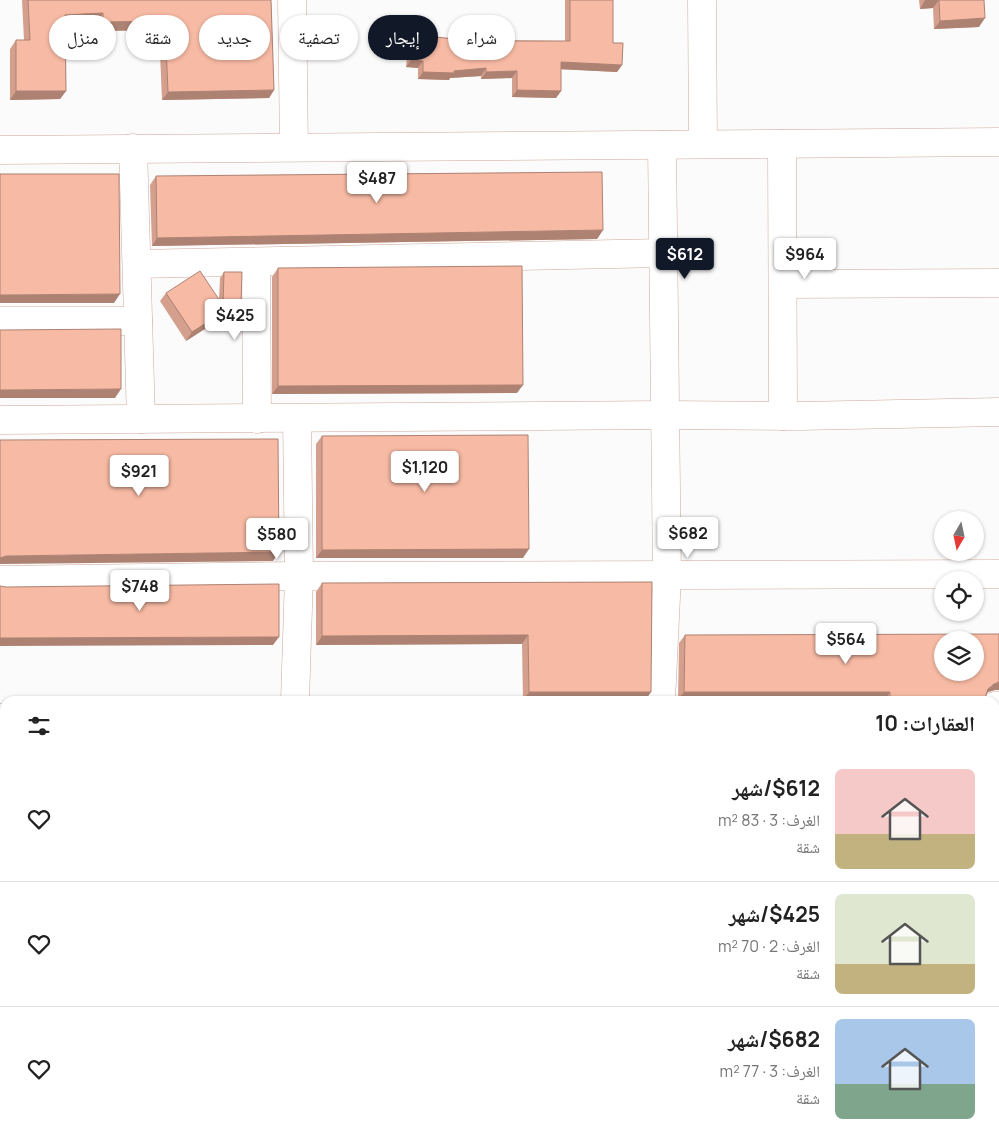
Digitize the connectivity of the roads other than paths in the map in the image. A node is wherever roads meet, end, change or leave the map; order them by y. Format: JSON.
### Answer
{"nodes":[{"id":1,"x":292,"y":0,"type":"edge"},
{"id":2,"x":702,"y":0,"type":"edge"},
{"id":3,"x":999,"y":142,"type":"edge"},
{"id":4,"x":703,"y":144,"type":"junction"},
{"id":5,"x":782,"y":144,"type":"junction"},
{"id":6,"x":662,"y":145,"type":"junction"},
{"id":7,"x":294,"y":147,"type":"junction"},
{"id":8,"x":133,"y":148,"type":"junction"},
{"id":9,"x":0,"y":150,"type":"edge"},
{"id":10,"x":663,"y":253,"type":"junction"},
{"id":11,"x":256,"y":262,"type":"junction"},
{"id":12,"x":137,"y":264,"type":"junction"},
{"id":13,"x":999,"y":282,"type":"edge"},
{"id":14,"x":784,"y":284,"type":"junction"},
{"id":15,"x":138,"y":320,"type":"junction"},
{"id":16,"x":0,"y":321,"type":"edge"},
{"id":17,"x":999,"y":412,"type":"edge"},
{"id":18,"x":665,"y":415,"type":"junction"},
{"id":19,"x":783,"y":416,"type":"junction"},
{"id":20,"x":297,"y":418,"type":"junction"},
{"id":21,"x":141,"y":419,"type":"junction"},
{"id":22,"x":257,"y":419,"type":"junction"},
{"id":23,"x":0,"y":420,"type":"edge"},
{"id":24,"x":999,"y":574,"type":"edge"},
{"id":25,"x":299,"y":576,"type":"junction"},
{"id":26,"x":667,"y":576,"type":"junction"},
{"id":27,"x":0,"y":580,"type":"edge"},
{"id":28,"x":295,"y":696,"type":"edge"},
{"id":29,"x":661,"y":696,"type":"edge"}],
"edges":[{"from":1,"to":7,"type":"street"},
{"from":2,"to":4,"type":"street"},
{"from":3,"to":5,"type":"street"},
{"from":4,"to":5,"type":"street"},
{"from":4,"to":6,"type":"street"},
{"from":5,"to":14,"type":"street"},
{"from":6,"to":7,"type":"street"},
{"from":6,"to":10,"type":"street"},
{"from":7,"to":8,"type":"street"},
{"from":8,"to":9,"type":"street"},
{"from":8,"to":12,"type":"street"},
{"from":10,"to":11,"type":"street"},
{"from":10,"to":18,"type":"street"},
{"from":11,"to":12,"type":"street"},
{"from":11,"to":22,"type":"street"},
{"from":12,"to":15,"type":"street"},
{"from":13,"to":14,"type":"street"},
{"from":14,"to":19,"type":"street"},
{"from":15,"to":16,"type":"street"},
{"from":15,"to":21,"type":"street"},
{"from":17,"to":19,"type":"street"},
{"from":18,"to":19,"type":"street"},
{"from":18,"to":20,"type":"street"},
{"from":18,"to":26,"type":"street"},
{"from":20,"to":22,"type":"street"},
{"from":20,"to":25,"type":"street"},
{"from":21,"to":22,"type":"street"},
{"from":21,"to":23,"type":"street"},
{"from":24,"to":26,"type":"street"},
{"from":25,"to":26,"type":"street"},
{"from":25,"to":27,"type":"street"},
{"from":25,"to":28,"type":"street"},
{"from":26,"to":29,"type":"street"}]}
